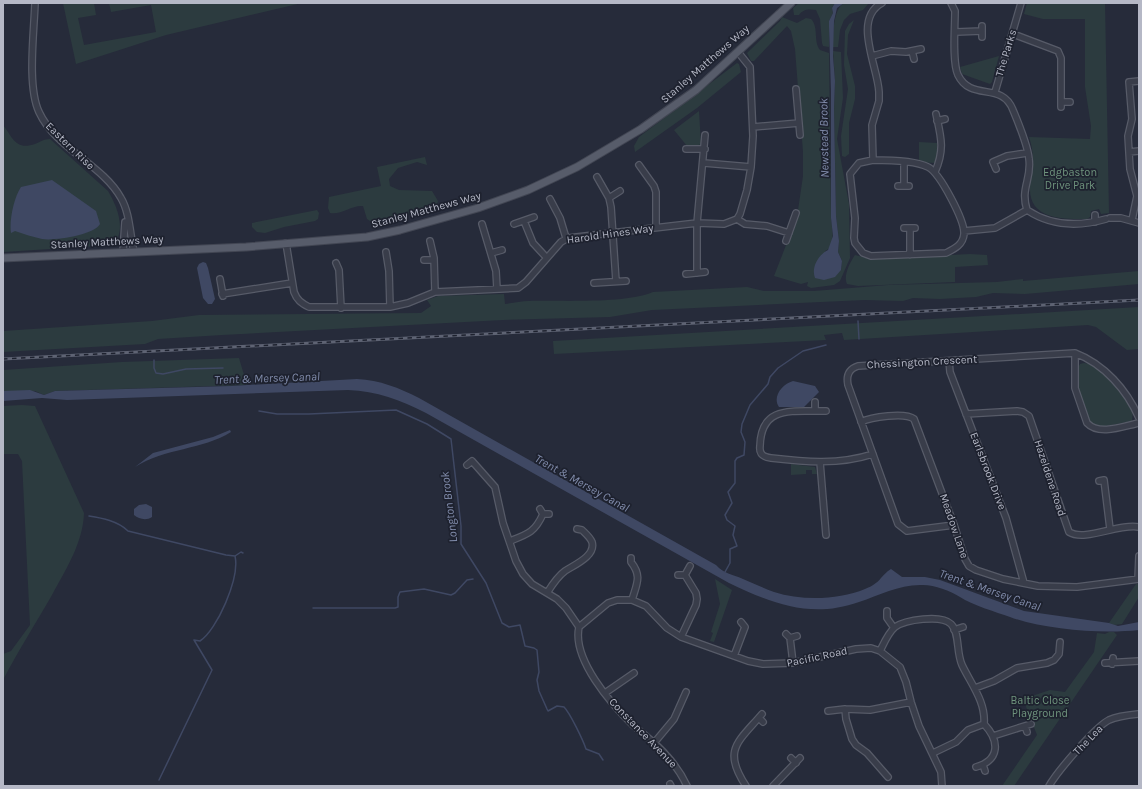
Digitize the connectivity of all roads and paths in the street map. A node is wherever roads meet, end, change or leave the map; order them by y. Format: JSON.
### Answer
{"nodes":[{"id":1,"x":35,"y":3,"type":"edge"},
{"id":2,"x":791,"y":3,"type":"edge"},
{"id":3,"x":882,"y":3,"type":"edge"},
{"id":4,"x":951,"y":3,"type":"edge"},
{"id":5,"x":1018,"y":3,"type":"edge"},
{"id":6,"x":1021,"y":3,"type":"edge"},
{"id":7,"x":1018,"y":14,"type":"junction"},
{"id":8,"x":956,"y":32,"type":"junction"},
{"id":9,"x":982,"y":32,"type":"dead end"},
{"id":10,"x":1013,"y":34,"type":"junction"},
{"id":11,"x":921,"y":49,"type":"dead end"},
{"id":12,"x":912,"y":50,"type":"junction"},
{"id":13,"x":738,"y":52,"type":"junction"},
{"id":14,"x":872,"y":56,"type":"junction"},
{"id":15,"x":914,"y":59,"type":"dead end"},
{"id":16,"x":1139,"y":81,"type":"edge"},
{"id":17,"x":796,"y":89,"type":"dead end"},
{"id":18,"x":995,"y":92,"type":"junction"},
{"id":19,"x":1070,"y":102,"type":"dead end"},
{"id":20,"x":945,"y":119,"type":"dead end"},
{"id":21,"x":799,"y":123,"type":"junction"},
{"id":22,"x":753,"y":127,"type":"junction"},
{"id":23,"x":705,"y":135,"type":"dead end"},
{"id":24,"x":800,"y":135,"type":"dead end"},
{"id":25,"x":686,"y":149,"type":"dead end"},
{"id":26,"x":705,"y":149,"type":"junction"},
{"id":27,"x":1139,"y":151,"type":"edge"},
{"id":28,"x":1128,"y":152,"type":"junction"},
{"id":29,"x":1027,"y":153,"type":"junction"},
{"id":30,"x":874,"y":160,"type":"junction"},
{"id":31,"x":904,"y":162,"type":"junction"},
{"id":32,"x":704,"y":163,"type":"junction"},
{"id":33,"x":639,"y":165,"type":"dead end"},
{"id":34,"x":751,"y":167,"type":"junction"},
{"id":35,"x":996,"y":169,"type":"dead end"},
{"id":36,"x":935,"y":172,"type":"junction"},
{"id":37,"x":597,"y":177,"type":"dead end"},
{"id":38,"x":904,"y":186,"type":"dead end"},
{"id":39,"x":620,"y":191,"type":"dead end"},
{"id":40,"x":609,"y":198,"type":"junction"},
{"id":41,"x":550,"y":199,"type":"dead end"},
{"id":42,"x":125,"y":207,"type":"junction"},
{"id":43,"x":1027,"y":210,"type":"junction"},
{"id":44,"x":796,"y":213,"type":"dead end"},
{"id":45,"x":1095,"y":215,"type":"dead end"},
{"id":46,"x":534,"y":217,"type":"dead end"},
{"id":47,"x":737,"y":219,"type":"junction"},
{"id":48,"x":1132,"y":220,"type":"junction"},
{"id":49,"x":524,"y":221,"type":"junction"},
{"id":50,"x":1095,"y":222,"type":"junction"},
{"id":51,"x":697,"y":223,"type":"junction"},
{"id":52,"x":1139,"y":223,"type":"edge"},
{"id":53,"x":482,"y":224,"type":"dead end"},
{"id":54,"x":514,"y":224,"type":"dead end"},
{"id":55,"x":656,"y":227,"type":"junction"},
{"id":56,"x":910,"y":228,"type":"dead end"},
{"id":57,"x":964,"y":230,"type":"junction"},
{"id":58,"x":613,"y":232,"type":"junction"},
{"id":59,"x":789,"y":233,"type":"junction"},
{"id":60,"x":566,"y":238,"type":"junction"},
{"id":61,"x":430,"y":241,"type":"dead end"},
{"id":62,"x":786,"y":241,"type":"dead end"},
{"id":63,"x":286,"y":243,"type":"junction"},
{"id":64,"x":502,"y":250,"type":"dead end"},
{"id":65,"x":123,"y":252,"type":"junction"},
{"id":66,"x":134,"y":252,"type":"junction"},
{"id":67,"x":386,"y":252,"type":"dead end"},
{"id":68,"x":491,"y":253,"type":"junction"},
{"id":69,"x":910,"y":255,"type":"junction"},
{"id":70,"x":546,"y":257,"type":"junction"},
{"id":71,"x":3,"y":258,"type":"edge"},
{"id":72,"x":424,"y":260,"type":"dead end"},
{"id":73,"x":434,"y":260,"type":"junction"},
{"id":74,"x":336,"y":264,"type":"dead end"},
{"id":75,"x":705,"y":272,"type":"dead end"},
{"id":76,"x":697,"y":273,"type":"junction"},
{"id":77,"x":686,"y":274,"type":"dead end"},
{"id":78,"x":220,"y":279,"type":"dead end"},
{"id":79,"x":616,"y":281,"type":"junction"},
{"id":80,"x":626,"y":281,"type":"dead end"},
{"id":81,"x":292,"y":283,"type":"junction"},
{"id":82,"x":594,"y":283,"type":"dead end"},
{"id":83,"x":497,"y":289,"type":"junction"},
{"id":84,"x":435,"y":292,"type":"junction"},
{"id":85,"x":390,"y":307,"type":"junction"},
{"id":86,"x":341,"y":308,"type":"junction"},
{"id":87,"x":1075,"y":354,"type":"junction"},
{"id":88,"x":949,"y":361,"type":"junction"},
{"id":89,"x":815,"y":402,"type":"dead end"},
{"id":90,"x":815,"y":411,"type":"junction"},
{"id":91,"x":826,"y":411,"type":"dead end"},
{"id":92,"x":966,"y":414,"type":"junction"},
{"id":93,"x":1139,"y":418,"type":"edge"},
{"id":94,"x":861,"y":422,"type":"junction"},
{"id":95,"x":1139,"y":423,"type":"edge"},
{"id":96,"x":873,"y":454,"type":"junction"},
{"id":97,"x":820,"y":462,"type":"junction"},
{"id":98,"x":467,"y":465,"type":"dead end"},
{"id":99,"x":1104,"y":480,"type":"dead end"},
{"id":100,"x":544,"y":512,"type":"dead end"},
{"id":101,"x":954,"y":525,"type":"junction"},
{"id":102,"x":1139,"y":527,"type":"edge"},
{"id":103,"x":580,"y":528,"type":"dead end"},
{"id":104,"x":1110,"y":529,"type":"junction"},
{"id":105,"x":826,"y":536,"type":"dead end"},
{"id":106,"x":510,"y":542,"type":"junction"},
{"id":107,"x":1139,"y":556,"type":"edge"},
{"id":108,"x":630,"y":561,"type":"dead end"},
{"id":109,"x":690,"y":566,"type":"dead end"},
{"id":110,"x":1138,"y":579,"type":"edge"},
{"id":111,"x":1024,"y":583,"type":"junction"},
{"id":112,"x":547,"y":593,"type":"junction"},
{"id":113,"x":632,"y":600,"type":"junction"},
{"id":114,"x":887,"y":611,"type":"dead end"},
{"id":115,"x":746,"y":625,"type":"dead end"},
{"id":116,"x":579,"y":627,"type":"junction"},
{"id":117,"x":963,"y":627,"type":"dead end"},
{"id":118,"x":894,"y":628,"type":"junction"},
{"id":119,"x":954,"y":630,"type":"junction"},
{"id":120,"x":797,"y":636,"type":"dead end"},
{"id":121,"x":682,"y":637,"type":"junction"},
{"id":122,"x":1060,"y":642,"type":"dead end"},
{"id":123,"x":1054,"y":646,"type":"dead end"},
{"id":124,"x":1060,"y":649,"type":"junction"},
{"id":125,"x":880,"y":651,"type":"junction"},
{"id":126,"x":734,"y":656,"type":"junction"},
{"id":127,"x":1113,"y":658,"type":"dead end"},
{"id":128,"x":1139,"y":662,"type":"edge"},
{"id":129,"x":793,"y":663,"type":"junction"},
{"id":130,"x":1105,"y":663,"type":"dead end"},
{"id":131,"x":1112,"y":664,"type":"junction"},
{"id":132,"x":626,"y":670,"type":"dead end"},
{"id":133,"x":975,"y":688,"type":"junction"},
{"id":134,"x":605,"y":693,"type":"junction"},
{"id":135,"x":686,"y":696,"type":"dead end"},
{"id":136,"x":911,"y":702,"type":"junction"},
{"id":137,"x":845,"y":709,"type":"junction"},
{"id":138,"x":828,"y":712,"type":"dead end"},
{"id":139,"x":1139,"y":714,"type":"edge"},
{"id":140,"x":761,"y":718,"type":"dead end"},
{"id":141,"x":984,"y":724,"type":"junction"},
{"id":142,"x":1027,"y":732,"type":"dead end"},
{"id":143,"x":993,"y":736,"type":"junction"},
{"id":144,"x":654,"y":743,"type":"junction"},
{"id":145,"x":933,"y":753,"type":"junction"},
{"id":146,"x":791,"y":758,"type":"dead end"},
{"id":147,"x":983,"y":765,"type":"junction"},
{"id":148,"x":976,"y":767,"type":"dead end"},
{"id":149,"x":985,"y":771,"type":"dead end"},
{"id":150,"x":888,"y":777,"type":"dead end"},
{"id":151,"x":686,"y":786,"type":"edge"},
{"id":152,"x":746,"y":786,"type":"edge"},
{"id":153,"x":772,"y":786,"type":"edge"},
{"id":154,"x":942,"y":786,"type":"edge"},
{"id":155,"x":1049,"y":786,"type":"edge"}],
"edges":[{"from":1,"to":42,"type":"street","name":"Eastern Rise"},
{"from":2,"to":13,"type":"main road","name":"Stanley Matthews Way"},
{"from":3,"to":14,"type":"street"},
{"from":4,"to":8,"type":"street"},
{"from":5,"to":7,"type":"street","name":"The Parks"},
{"from":6,"to":7,"type":"street","name":"The Parks"},
{"from":7,"to":10,"type":"street","name":"The Parks"},
{"from":8,"to":9,"type":"street"},
{"from":8,"to":18,"type":"street"},
{"from":10,"to":18,"type":"street","name":"The Parks"},
{"from":10,"to":19,"type":"street"},
{"from":11,"to":12,"type":"street"},
{"from":12,"to":14,"type":"street"},
{"from":12,"to":15,"type":"street"},
{"from":13,"to":22,"type":"street"},
{"from":13,"to":63,"type":"main road","name":"Stanley Matthews Way"},
{"from":14,"to":30,"type":"street"},
{"from":16,"to":28,"type":"street"},
{"from":17,"to":21,"type":"street"},
{"from":18,"to":29,"type":"street"},
{"from":20,"to":36,"type":"street"},
{"from":21,"to":22,"type":"street"},
{"from":21,"to":24,"type":"street"},
{"from":22,"to":34,"type":"street"},
{"from":23,"to":26,"type":"street"},
{"from":25,"to":26,"type":"street"},
{"from":26,"to":32,"type":"street"},
{"from":27,"to":28,"type":"street"},
{"from":28,"to":48,"type":"street"},
{"from":29,"to":35,"type":"street"},
{"from":29,"to":43,"type":"street"},
{"from":30,"to":31,"type":"street"},
{"from":30,"to":69,"type":"street"},
{"from":31,"to":36,"type":"street"},
{"from":31,"to":38,"type":"street"},
{"from":32,"to":34,"type":"street"},
{"from":32,"to":51,"type":"street"},
{"from":33,"to":55,"type":"street"},
{"from":34,"to":47,"type":"street"},
{"from":36,"to":57,"type":"street"},
{"from":37,"to":40,"type":"street"},
{"from":39,"to":40,"type":"street"},
{"from":40,"to":58,"type":"street"},
{"from":41,"to":60,"type":"street"},
{"from":42,"to":65,"type":"street","name":"Eastern Rise"},
{"from":42,"to":66,"type":"street","name":"Eastern Rise"},
{"from":43,"to":50,"type":"street"},
{"from":43,"to":57,"type":"street"},
{"from":44,"to":59,"type":"street"},
{"from":45,"to":50,"type":"street"},
{"from":46,"to":49,"type":"street"},
{"from":47,"to":51,"type":"street","name":"Harold Hines Way"},
{"from":47,"to":59,"type":"street"},
{"from":48,"to":50,"type":"street"},
{"from":48,"to":52,"type":"street"},
{"from":49,"to":54,"type":"street"},
{"from":49,"to":70,"type":"street"},
{"from":51,"to":55,"type":"street","name":"Harold Hines Way"},
{"from":51,"to":76,"type":"street"},
{"from":53,"to":68,"type":"street"},
{"from":55,"to":58,"type":"street","name":"Harold Hines Way"},
{"from":56,"to":69,"type":"street"},
{"from":57,"to":69,"type":"street"},
{"from":58,"to":60,"type":"street","name":"Harold Hines Way"},
{"from":58,"to":79,"type":"street"},
{"from":59,"to":62,"type":"street"},
{"from":60,"to":70,"type":"street","name":"Harold Hines Way"},
{"from":61,"to":73,"type":"street"},
{"from":63,"to":66,"type":"main road","name":"Stanley Matthews Way"},
{"from":63,"to":81,"type":"street","name":"Harold Hines Way"},
{"from":64,"to":68,"type":"street"},
{"from":65,"to":66,"type":"main road","name":"Stanley Matthews Way"},
{"from":65,"to":71,"type":"main road","name":"Stanley Matthews Way"},
{"from":67,"to":85,"type":"street"},
{"from":68,"to":83,"type":"street"},
{"from":70,"to":83,"type":"street","name":"Harold Hines Way"},
{"from":72,"to":73,"type":"street"},
{"from":73,"to":84,"type":"street"},
{"from":74,"to":86,"type":"street"},
{"from":75,"to":76,"type":"street"},
{"from":76,"to":77,"type":"street"},
{"from":78,"to":81,"type":"street"},
{"from":79,"to":80,"type":"street"},
{"from":79,"to":82,"type":"street"},
{"from":81,"to":86,"type":"street","name":"Harold Hines Way"},
{"from":83,"to":84,"type":"street","name":"Harold Hines Way"},
{"from":84,"to":85,"type":"street","name":"Harold Hines Way"},
{"from":85,"to":86,"type":"street","name":"Harold Hines Way"},
{"from":87,"to":88,"type":"street","name":"Chessington Crescent"},
{"from":87,"to":93,"type":"street","name":"Chessington Crescent"},
{"from":87,"to":95,"type":"street"},
{"from":88,"to":92,"type":"street","name":"Earlsbrook Drive"},
{"from":88,"to":94,"type":"street","name":"Chessington Crescent"},
{"from":89,"to":90,"type":"street"},
{"from":90,"to":91,"type":"street"},
{"from":90,"to":97,"type":"street"},
{"from":92,"to":104,"type":"street","name":"Hazeldene Road"},
{"from":92,"to":111,"type":"street","name":"Earlsbrook Drive"},
{"from":94,"to":96,"type":"street","name":"Chessington Crescent"},
{"from":94,"to":101,"type":"street","name":"Meadow Lane"},
{"from":96,"to":97,"type":"street"},
{"from":96,"to":101,"type":"street","name":"Chessington Crescent"},
{"from":97,"to":105,"type":"street"},
{"from":98,"to":106,"type":"street"},
{"from":99,"to":104,"type":"street"},
{"from":100,"to":106,"type":"street"},
{"from":101,"to":111,"type":"street","name":"Meadow Lane"},
{"from":102,"to":104,"type":"street","name":"Hazeldene Road"},
{"from":103,"to":112,"type":"street"},
{"from":106,"to":112,"type":"street"},
{"from":107,"to":110,"type":"street"},
{"from":108,"to":113,"type":"street"},
{"from":109,"to":121,"type":"street"},
{"from":110,"to":111,"type":"street","name":"Meadow Lane"},
{"from":112,"to":116,"type":"street"},
{"from":113,"to":116,"type":"street"},
{"from":113,"to":121,"type":"street","name":"Pacific Road"},
{"from":114,"to":118,"type":"street"},
{"from":115,"to":126,"type":"street"},
{"from":116,"to":134,"type":"street","name":"Constance Avenue"},
{"from":117,"to":119,"type":"street"},
{"from":118,"to":119,"type":"street"},
{"from":118,"to":125,"type":"street"},
{"from":119,"to":133,"type":"street"},
{"from":120,"to":129,"type":"street"},
{"from":121,"to":126,"type":"street","name":"Pacific Road"},
{"from":122,"to":124,"type":"street"},
{"from":123,"to":124,"type":"street"},
{"from":124,"to":133,"type":"street"},
{"from":125,"to":129,"type":"street","name":"Pacific Road"},
{"from":125,"to":136,"type":"street"},
{"from":126,"to":129,"type":"street","name":"Pacific Road"},
{"from":127,"to":131,"type":"street"},
{"from":128,"to":131,"type":"street"},
{"from":130,"to":131,"type":"street"},
{"from":132,"to":134,"type":"street"},
{"from":133,"to":141,"type":"street"},
{"from":134,"to":144,"type":"street","name":"Constance Avenue"},
{"from":135,"to":144,"type":"street"},
{"from":136,"to":137,"type":"street"},
{"from":136,"to":145,"type":"street"},
{"from":137,"to":138,"type":"street"},
{"from":137,"to":150,"type":"street"},
{"from":139,"to":155,"type":"street","name":"The Lea"},
{"from":140,"to":152,"type":"street"},
{"from":141,"to":143,"type":"street"},
{"from":141,"to":145,"type":"street"},
{"from":142,"to":143,"type":"street"},
{"from":143,"to":147,"type":"street"},
{"from":144,"to":151,"type":"street","name":"Constance Avenue"},
{"from":145,"to":154,"type":"street"},
{"from":146,"to":153,"type":"street"},
{"from":147,"to":148,"type":"street"},
{"from":147,"to":149,"type":"street"}]}
